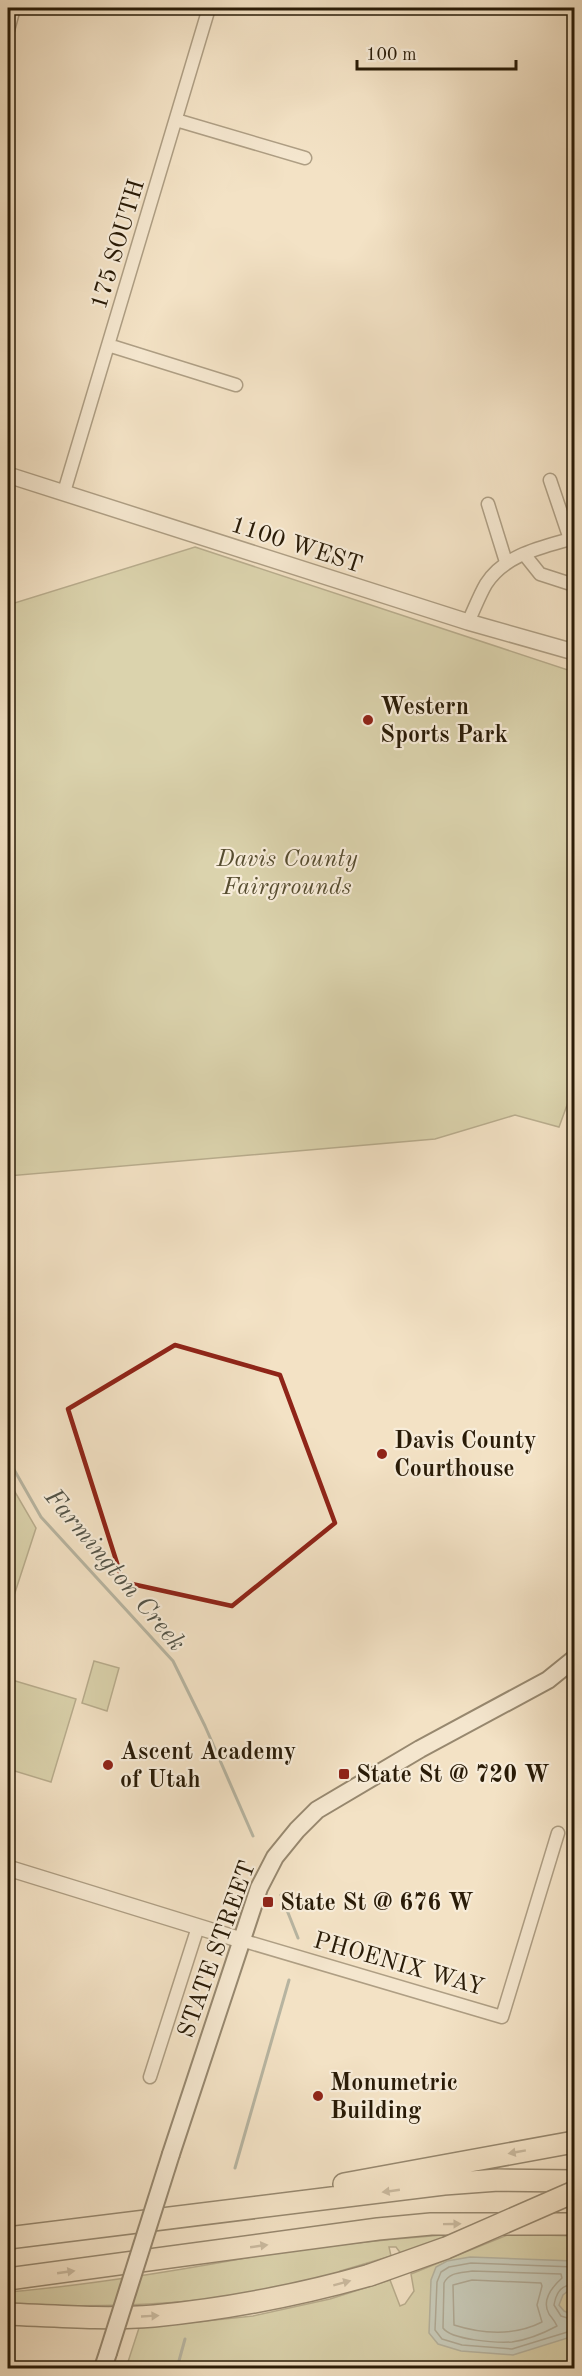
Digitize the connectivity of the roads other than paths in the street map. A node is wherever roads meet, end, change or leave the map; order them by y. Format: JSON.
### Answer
{"nodes":[{"id":1,"x":14,"y":8,"type":"edge"},
{"id":2,"x":209,"y":8,"type":"edge"},
{"id":3,"x":8,"y":30,"type":"edge"},
{"id":4,"x":176,"y":120,"type":"junction"},
{"id":5,"x":305,"y":158,"type":"dead end"},
{"id":6,"x":108,"y":345,"type":"junction"},
{"id":7,"x":237,"y":385,"type":"dead end"},
{"id":8,"x":8,"y":475,"type":"edge"},
{"id":9,"x":550,"y":480,"type":"dead end"},
{"id":10,"x":64,"y":492,"type":"junction"},
{"id":11,"x":488,"y":504,"type":"dead end"},
{"id":12,"x":572,"y":538,"type":"edge"},
{"id":13,"x":524,"y":554,"type":"junction"},
{"id":14,"x":506,"y":562,"type":"junction"},
{"id":15,"x":574,"y":585,"type":"edge"},
{"id":16,"x":468,"y":622,"type":"junction"},
{"id":17,"x":574,"y":652,"type":"edge"},
{"id":18,"x":574,"y":1659,"type":"edge"},
{"id":19,"x":558,"y":1833,"type":"dead end"},
{"id":20,"x":8,"y":1868,"type":"edge"},
{"id":21,"x":198,"y":1927,"type":"junction"},
{"id":22,"x":241,"y":1940,"type":"junction"},
{"id":23,"x":150,"y":2077,"type":"dead end"},
{"id":24,"x":574,"y":2142,"type":"edge"},
{"id":25,"x":574,"y":2181,"type":"edge"},
{"id":26,"x":574,"y":2192,"type":"edge"},
{"id":27,"x":152,"y":2221,"type":"junction"},
{"id":28,"x":574,"y":2224,"type":"edge"},
{"id":29,"x":8,"y":2238,"type":"edge"},
{"id":30,"x":8,"y":2279,"type":"edge"},
{"id":31,"x":8,"y":2314,"type":"edge"},
{"id":32,"x":103,"y":2368,"type":"edge"}],
"edges":[{"from":1,"to":3,"type":"street"},
{"from":2,"to":4,"type":"street","name":"175 SOUTH"},
{"from":4,"to":5,"type":"street"},
{"from":4,"to":6,"type":"street","name":"175 SOUTH"},
{"from":6,"to":7,"type":"street"},
{"from":6,"to":10,"type":"street","name":"175 SOUTH"},
{"from":8,"to":10,"type":"street","name":"1100 WEST"},
{"from":9,"to":12,"type":"street"},
{"from":10,"to":16,"type":"street","name":"1100 WEST"},
{"from":11,"to":14,"type":"street"},
{"from":12,"to":13,"type":"street"},
{"from":13,"to":14,"type":"street"},
{"from":13,"to":15,"type":"street"},
{"from":14,"to":16,"type":"street"},
{"from":16,"to":17,"type":"street","name":"1100 WEST"},
{"from":18,"to":22,"type":"main road","name":"STATE STREET"},
{"from":19,"to":22,"type":"street","name":"PHOENIX WAY"},
{"from":20,"to":21,"type":"street","name":"PHOENIX WAY"},
{"from":21,"to":22,"type":"street","name":"PHOENIX WAY"},
{"from":21,"to":23,"type":"street"},
{"from":22,"to":32,"type":"main road","name":"STATE STREET","bridge":true},
{"from":24,"to":27,"type":"highway","one_way":true},
{"from":25,"to":27,"type":"highway","one_way":true},
{"from":31,"to":26,"type":"highway","one_way":true,"bridge":true},
{"from":27,"to":29,"type":"highway"},
{"from":30,"to":28,"type":"highway","one_way":true}]}
